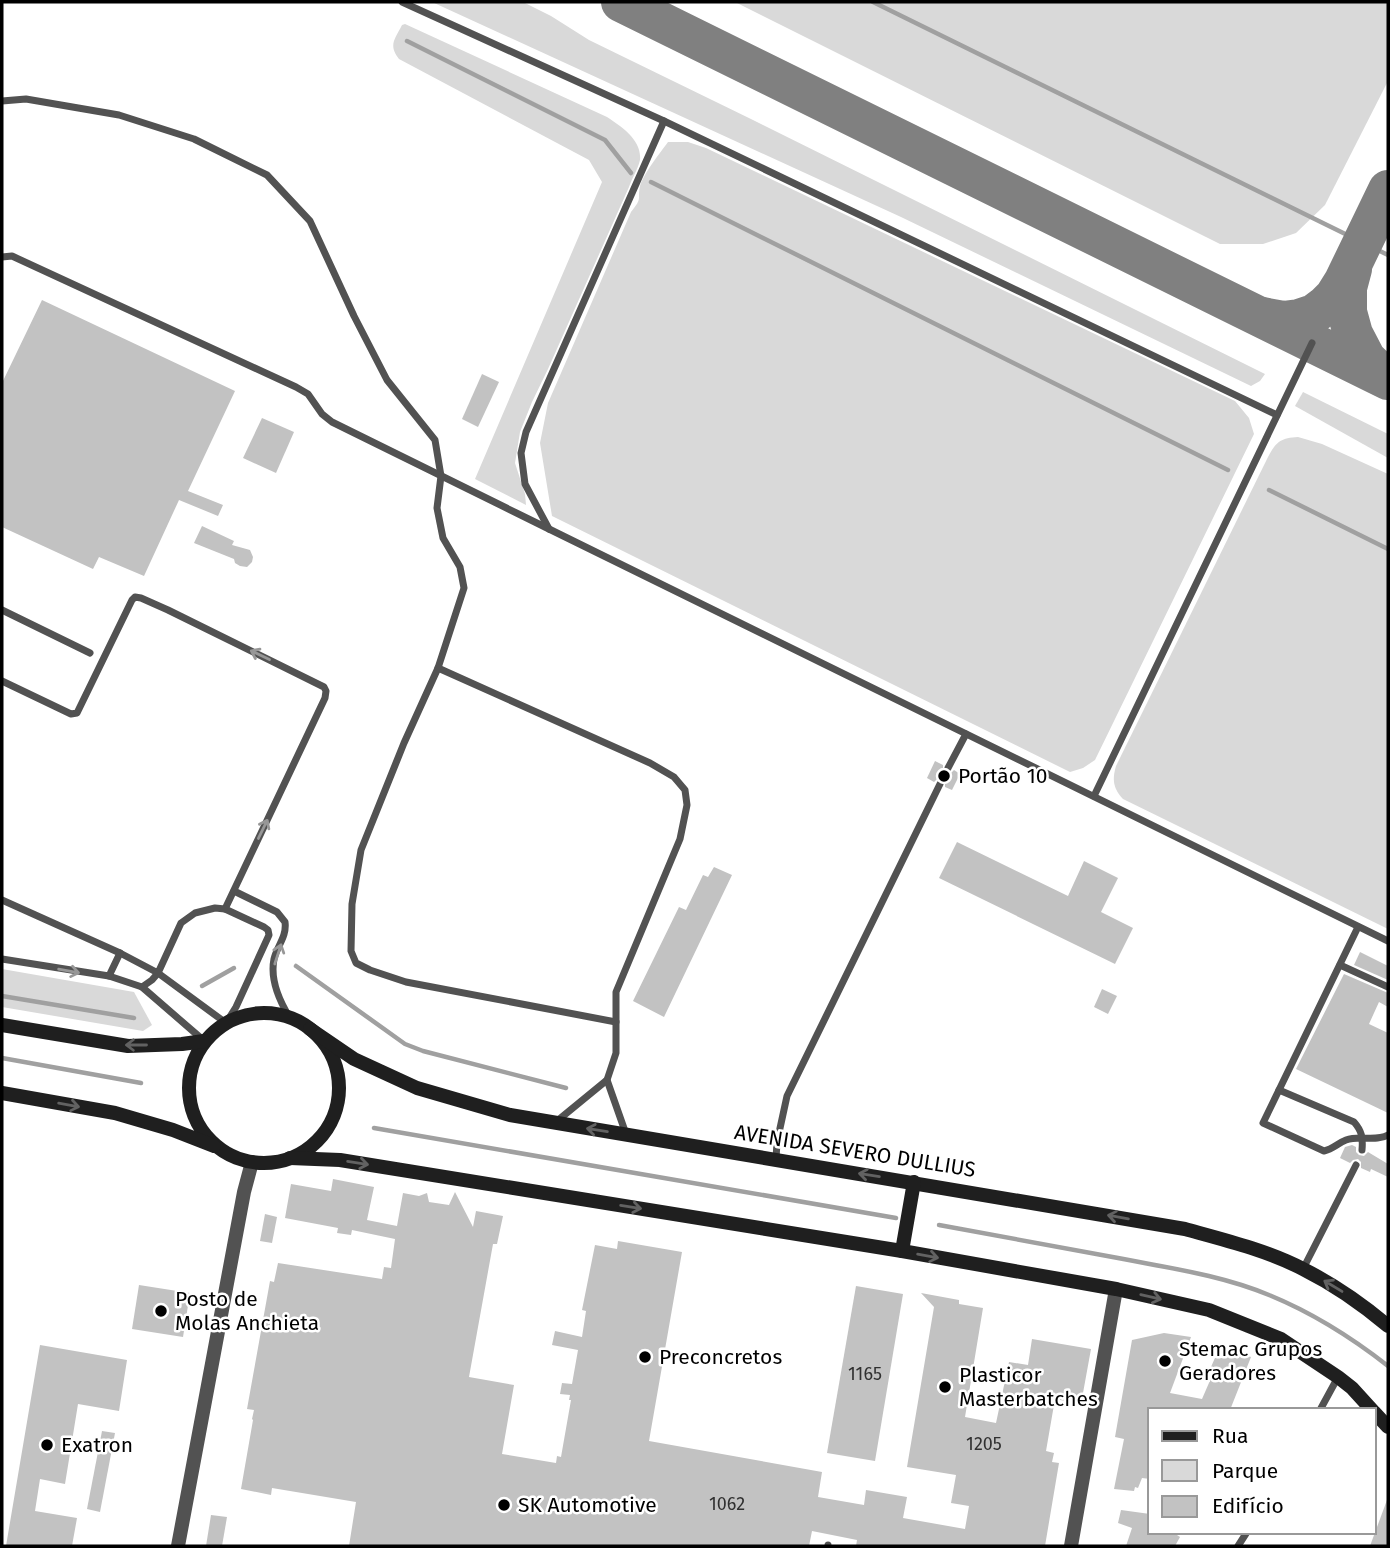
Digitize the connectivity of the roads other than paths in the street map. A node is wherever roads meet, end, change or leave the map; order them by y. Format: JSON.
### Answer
{"nodes":[{"id":1,"x":402,"y":2,"type":"edge"},
{"id":2,"x":2,"y":101,"type":"edge"},
{"id":3,"x":664,"y":121,"type":"junction"},
{"id":4,"x":2,"y":257,"type":"edge"},
{"id":5,"x":1312,"y":343,"type":"dead end"},
{"id":6,"x":1276,"y":415,"type":"junction"},
{"id":7,"x":441,"y":476,"type":"junction"},
{"id":8,"x":549,"y":529,"type":"junction"},
{"id":9,"x":2,"y":610,"type":"edge"},
{"id":10,"x":90,"y":653,"type":"dead end"},
{"id":11,"x":438,"y":668,"type":"junction"},
{"id":12,"x":2,"y":681,"type":"edge"},
{"id":13,"x":967,"y":734,"type":"junction"},
{"id":14,"x":947,"y":768,"type":"dead end"},
{"id":15,"x":940,"y":785,"type":"dead end"},
{"id":16,"x":1094,"y":796,"type":"junction"},
{"id":17,"x":234,"y":891,"type":"junction"},
{"id":18,"x":2,"y":900,"type":"edge"},
{"id":19,"x":225,"y":909,"type":"junction"},
{"id":20,"x":1359,"y":927,"type":"junction"},
{"id":21,"x":1388,"y":941,"type":"edge"},
{"id":22,"x":120,"y":953,"type":"junction"},
{"id":23,"x":2,"y":959,"type":"edge"},
{"id":24,"x":1340,"y":965,"type":"junction"},
{"id":25,"x":158,"y":973,"type":"junction"},
{"id":26,"x":109,"y":976,"type":"junction"},
{"id":27,"x":142,"y":987,"type":"junction"},
{"id":28,"x":1388,"y":987,"type":"edge"},
{"id":29,"x":290,"y":1018,"type":"junction"},
{"id":30,"x":615,"y":1022,"type":"junction"},
{"id":31,"x":226,"y":1023,"type":"junction"},
{"id":32,"x":2,"y":1025,"type":"edge"},
{"id":33,"x":310,"y":1029,"type":"junction"},
{"id":34,"x":204,"y":1041,"type":"junction"},
{"id":35,"x":607,"y":1080,"type":"junction"},
{"id":36,"x":1279,"y":1090,"type":"junction"},
{"id":37,"x":2,"y":1093,"type":"edge"},
{"id":38,"x":555,"y":1123,"type":"junction"},
{"id":39,"x":626,"y":1134,"type":"junction"},
{"id":40,"x":1388,"y":1135,"type":"edge"},
{"id":41,"x":1363,"y":1138,"type":"junction"},
{"id":42,"x":221,"y":1149,"type":"junction"},
{"id":43,"x":1362,"y":1150,"type":"dead end"},
{"id":44,"x":290,"y":1158,"type":"junction"},
{"id":45,"x":776,"y":1159,"type":"junction"},
{"id":46,"x":252,"y":1162,"type":"junction"},
{"id":47,"x":1356,"y":1165,"type":"dead end"},
{"id":48,"x":914,"y":1182,"type":"junction"},
{"id":49,"x":902,"y":1251,"type":"junction"},
{"id":50,"x":1303,"y":1269,"type":"junction"},
{"id":51,"x":1116,"y":1289,"type":"junction"},
{"id":52,"x":1388,"y":1326,"type":"edge"},
{"id":53,"x":1338,"y":1377,"type":"junction"},
{"id":54,"x":1321,"y":1408,"type":"edge"},
{"id":55,"x":1370,"y":1408,"type":"edge"},
{"id":56,"x":1376,"y":1414,"type":"edge"},
{"id":57,"x":1388,"y":1427,"type":"edge"},
{"id":58,"x":178,"y":1546,"type":"edge"},
{"id":59,"x":1071,"y":1546,"type":"edge"}],
"edges":[{"from":1,"to":3,"type":"lane"},
{"from":2,"to":7,"type":"lane"},
{"from":3,"to":6,"type":"lane"},
{"from":3,"to":8,"type":"lane"},
{"from":4,"to":7,"type":"lane"},
{"from":5,"to":6,"type":"lane"},
{"from":6,"to":16,"type":"lane"},
{"from":7,"to":8,"type":"lane"},
{"from":7,"to":11,"type":"lane"},
{"from":8,"to":13,"type":"lane"},
{"from":9,"to":10,"type":"lane"},
{"from":11,"to":30,"type":"lane"},
{"from":11,"to":30,"type":"lane"},
{"from":17,"to":12,"type":"lane","one_way":true},
{"from":13,"to":14,"type":"lane"},
{"from":13,"to":16,"type":"lane"},
{"from":15,"to":45,"type":"lane"},
{"from":16,"to":20,"type":"lane"},
{"from":17,"to":19,"type":"lane"},
{"from":29,"to":17,"type":"lane","one_way":true},
{"from":18,"to":22,"type":"lane"},
{"from":19,"to":25,"type":"lane"},
{"from":19,"to":31,"type":"lane"},
{"from":20,"to":21,"type":"lane"},
{"from":20,"to":24,"type":"lane"},
{"from":22,"to":25,"type":"lane"},
{"from":22,"to":26,"type":"lane"},
{"from":23,"to":26,"type":"lane","one_way":true},
{"from":24,"to":28,"type":"lane"},
{"from":24,"to":36,"type":"lane"},
{"from":25,"to":27,"type":"lane"},
{"from":25,"to":31,"type":"lane"},
{"from":26,"to":27,"type":"lane"},
{"from":27,"to":34,"type":"lane"},
{"from":29,"to":31,"type":"main road"},
{"from":29,"to":33,"type":"main road"},
{"from":30,"to":35,"type":"lane"},
{"from":31,"to":34,"type":"main road"},
{"from":34,"to":32,"type":"main road","one_way":true},
{"from":33,"to":38,"type":"main road","name":"AVENIDA SEVERO DULLIUS"},
{"from":33,"to":44,"type":"main road"},
{"from":34,"to":42,"type":"main road"},
{"from":35,"to":38,"type":"lane"},
{"from":35,"to":39,"type":"lane"},
{"from":36,"to":41,"type":"lane"},
{"from":36,"to":41,"type":"lane"},
{"from":37,"to":42,"type":"main road","one_way":true},
{"from":39,"to":38,"type":"main road","name":"AVENIDA SEVERO DULLIUS","one_way":true},
{"from":39,"to":45,"type":"main road","name":"AVENIDA SEVERO DULLIUS"},
{"from":40,"to":41,"type":"lane"},
{"from":41,"to":43,"type":"lane"},
{"from":42,"to":46,"type":"main road"},
{"from":44,"to":46,"type":"main road"},
{"from":44,"to":49,"type":"main road","one_way":true},
{"from":48,"to":45,"type":"main road","name":"AVENIDA SEVERO DULLIUS","one_way":true},
{"from":46,"to":58,"type":"street"},
{"from":47,"to":50,"type":"lane"},
{"from":48,"to":49,"type":"main road"},
{"from":50,"to":48,"type":"main road","name":"AVENIDA SEVERO DULLIUS","one_way":true},
{"from":49,"to":51,"type":"main road","one_way":true},
{"from":52,"to":50,"type":"main road","name":"AVENIDA SEVERO DULLIUS","one_way":true},
{"from":51,"to":53,"type":"main road","one_way":true},
{"from":51,"to":59,"type":"street"},
{"from":53,"to":54,"type":"lane"},
{"from":53,"to":55,"type":"main road"},
{"from":56,"to":57,"type":"main road"}]}
